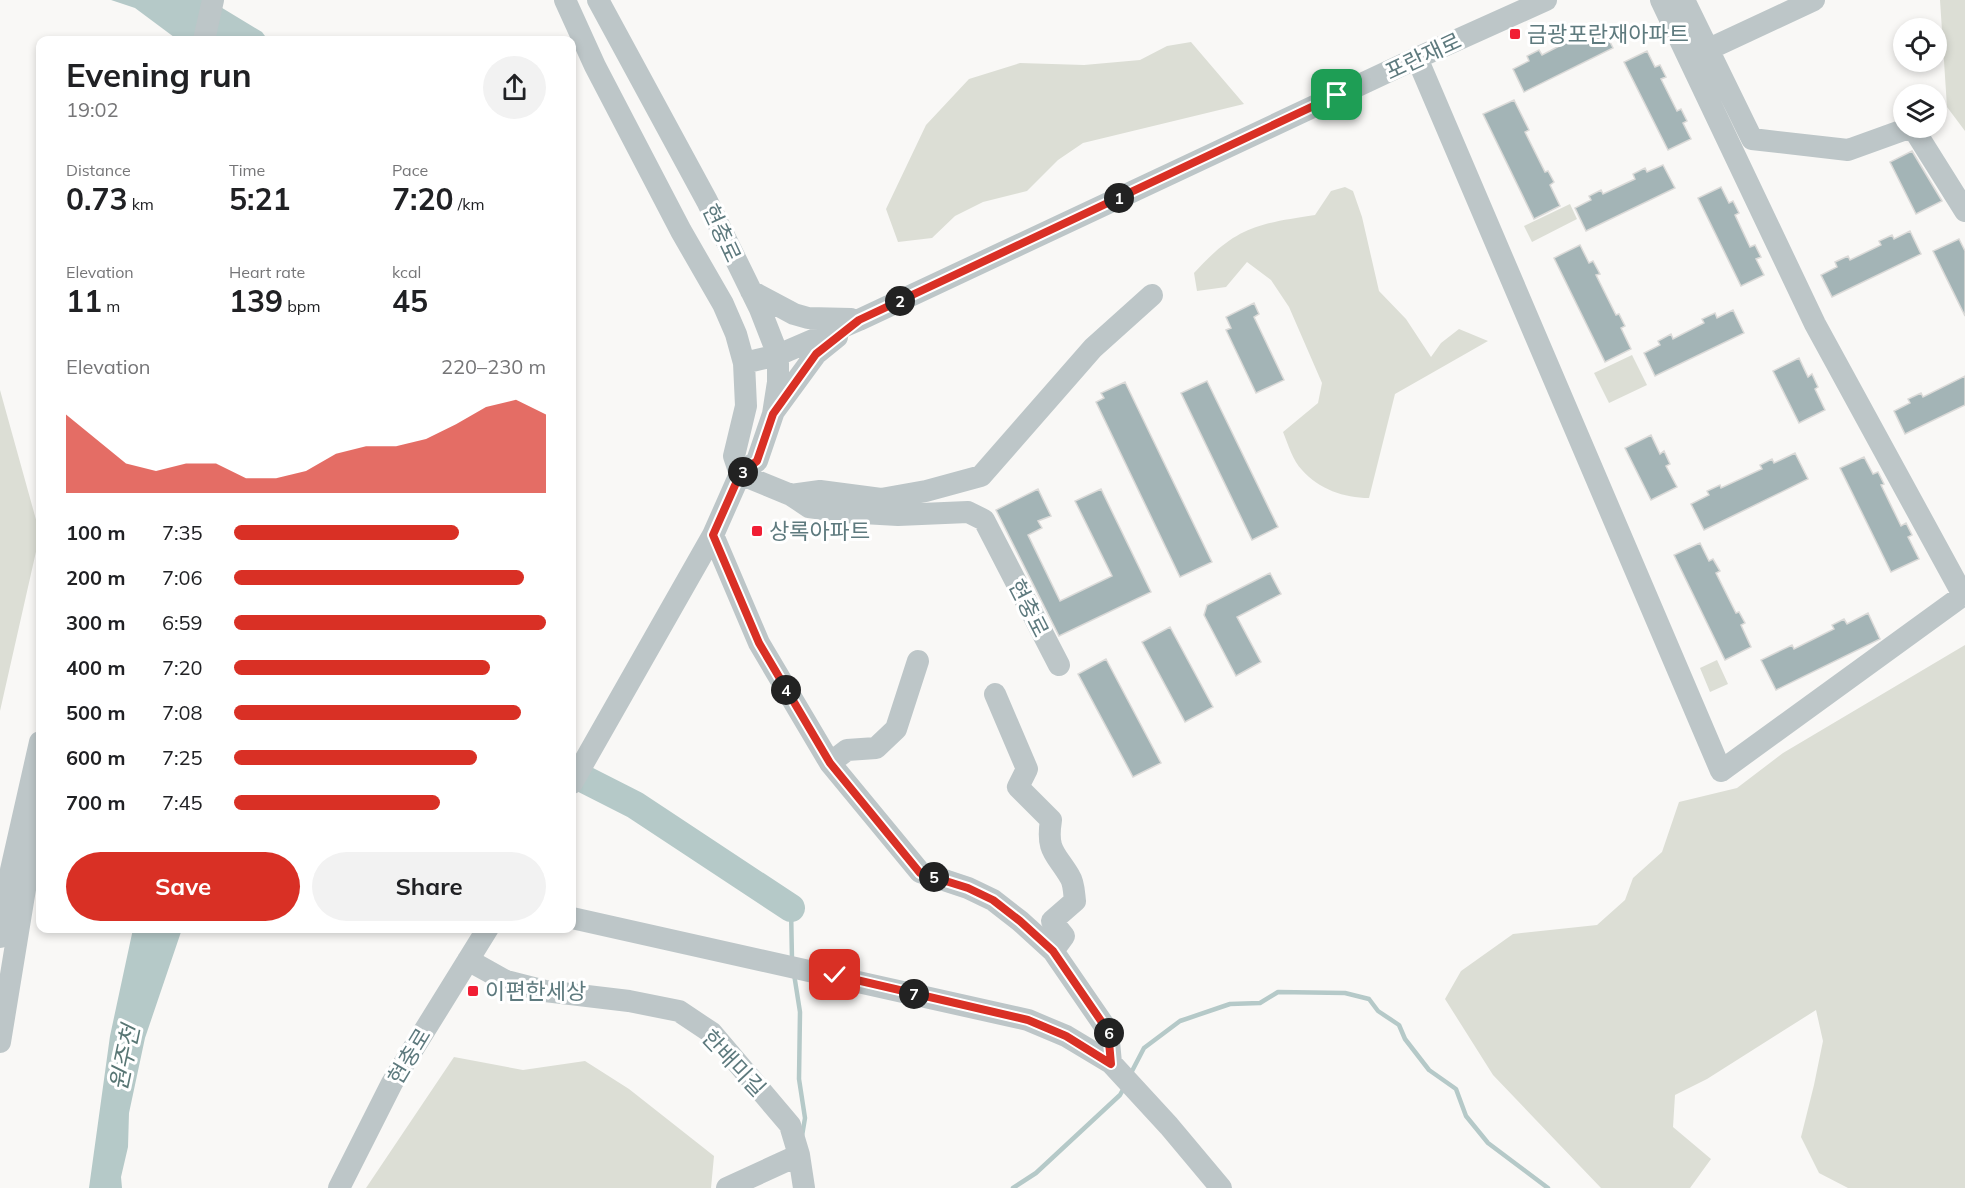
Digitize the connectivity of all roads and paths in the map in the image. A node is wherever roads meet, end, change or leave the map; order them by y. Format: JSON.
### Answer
{"nodes":[{"id":1,"x":213,"y":0,"type":"edge"},
{"id":2,"x":229,"y":0,"type":"edge"},
{"id":3,"x":565,"y":0,"type":"edge"},
{"id":4,"x":598,"y":0,"type":"edge"},
{"id":5,"x":1546,"y":0,"type":"edge"},
{"id":6,"x":1661,"y":0,"type":"edge"},
{"id":7,"x":1684,"y":0,"type":"edge"},
{"id":8,"x":1814,"y":0,"type":"edge"},
{"id":9,"x":205,"y":36,"type":"edge"},
{"id":10,"x":221,"y":36,"type":"edge"},
{"id":11,"x":1709,"y":49,"type":"junction"},
{"id":12,"x":1417,"y":58,"type":"junction"},
{"id":13,"x":1893,"y":134,"type":"edge"},
{"id":14,"x":1918,"y":138,"type":"edge"},
{"id":15,"x":1741,"y":143,"type":"junction"},
{"id":16,"x":1965,"y":211,"type":"edge"},
{"id":17,"x":751,"y":291,"type":"junction"},
{"id":18,"x":1152,"y":295,"type":"dead end"},
{"id":19,"x":859,"y":320,"type":"junction"},
{"id":20,"x":778,"y":355,"type":"junction"},
{"id":21,"x":744,"y":363,"type":"junction"},
{"id":22,"x":773,"y":414,"type":"junction"},
{"id":23,"x":740,"y":474,"type":"junction"},
{"id":24,"x":791,"y":495,"type":"junction"},
{"id":25,"x":713,"y":535,"type":"junction"},
{"id":26,"x":1964,"y":595,"type":"edge"},
{"id":27,"x":918,"y":661,"type":"dead end"},
{"id":28,"x":1059,"y":665,"type":"dead end"},
{"id":29,"x":995,"y":694,"type":"dead end"},
{"id":30,"x":36,"y":760,"type":"edge"},
{"id":31,"x":830,"y":763,"type":"junction"},
{"id":32,"x":576,"y":774,"type":"edge"},
{"id":33,"x":36,"y":837,"type":"edge"},
{"id":34,"x":576,"y":919,"type":"edge"},
{"id":35,"x":485,"y":933,"type":"edge"},
{"id":36,"x":0,"y":937,"type":"edge"},
{"id":37,"x":1053,"y":951,"type":"junction"},
{"id":38,"x":468,"y":960,"type":"junction"},
{"id":39,"x":0,"y":1042,"type":"edge"},
{"id":40,"x":1114,"y":1067,"type":"junction"},
{"id":41,"x":799,"y":1155,"type":"junction"},
{"id":42,"x":339,"y":1188,"type":"edge"},
{"id":43,"x":727,"y":1188,"type":"edge"},
{"id":44,"x":804,"y":1188,"type":"edge"},
{"id":45,"x":1221,"y":1188,"type":"edge"}],
"edges":[{"from":1,"to":9,"type":"street"},
{"from":2,"to":10,"type":"street"},
{"from":3,"to":21,"type":"street","name":"현충로"},
{"from":4,"to":17,"type":"street","name":"현충로"},
{"from":5,"to":12,"type":"street","name":"포란재로"},
{"from":6,"to":15,"type":"street"},
{"from":7,"to":11,"type":"street"},
{"from":8,"to":11,"type":"street"},
{"from":11,"to":15,"type":"street"},
{"from":12,"to":19,"type":"street","name":"포란재로"},
{"from":12,"to":26,"type":"street"},
{"from":13,"to":15,"type":"street"},
{"from":14,"to":16,"type":"street"},
{"from":15,"to":26,"type":"street"},
{"from":17,"to":19,"type":"street"},
{"from":17,"to":20,"type":"street","name":"현충로"},
{"from":18,"to":24,"type":"street"},
{"from":19,"to":20,"type":"street","name":"포란재로"},
{"from":19,"to":22,"type":"street"},
{"from":20,"to":21,"type":"street","name":"포란재로"},
{"from":20,"to":22,"type":"street","name":"현충로"},
{"from":21,"to":23,"type":"street","name":"현충로"},
{"from":22,"to":23,"type":"street","name":"현충로"},
{"from":23,"to":24,"type":"street","name":"현충로"},
{"from":23,"to":25,"type":"street","name":"현충로"},
{"from":24,"to":28,"type":"street","name":"현충로"},
{"from":25,"to":31,"type":"street"},
{"from":25,"to":32,"type":"street","name":"현충로"},
{"from":27,"to":31,"type":"street"},
{"from":29,"to":37,"type":"street"},
{"from":30,"to":36,"type":"street"},
{"from":31,"to":37,"type":"street"},
{"from":33,"to":39,"type":"street"},
{"from":34,"to":40,"type":"street"},
{"from":35,"to":38,"type":"street","name":"현충로"},
{"from":37,"to":40,"type":"street"},
{"from":38,"to":41,"type":"street","name":"한배미길"},
{"from":38,"to":42,"type":"street","name":"현충로"},
{"from":40,"to":45,"type":"street"},
{"from":41,"to":43,"type":"street"},
{"from":41,"to":44,"type":"street","name":"한배미길"}]}
